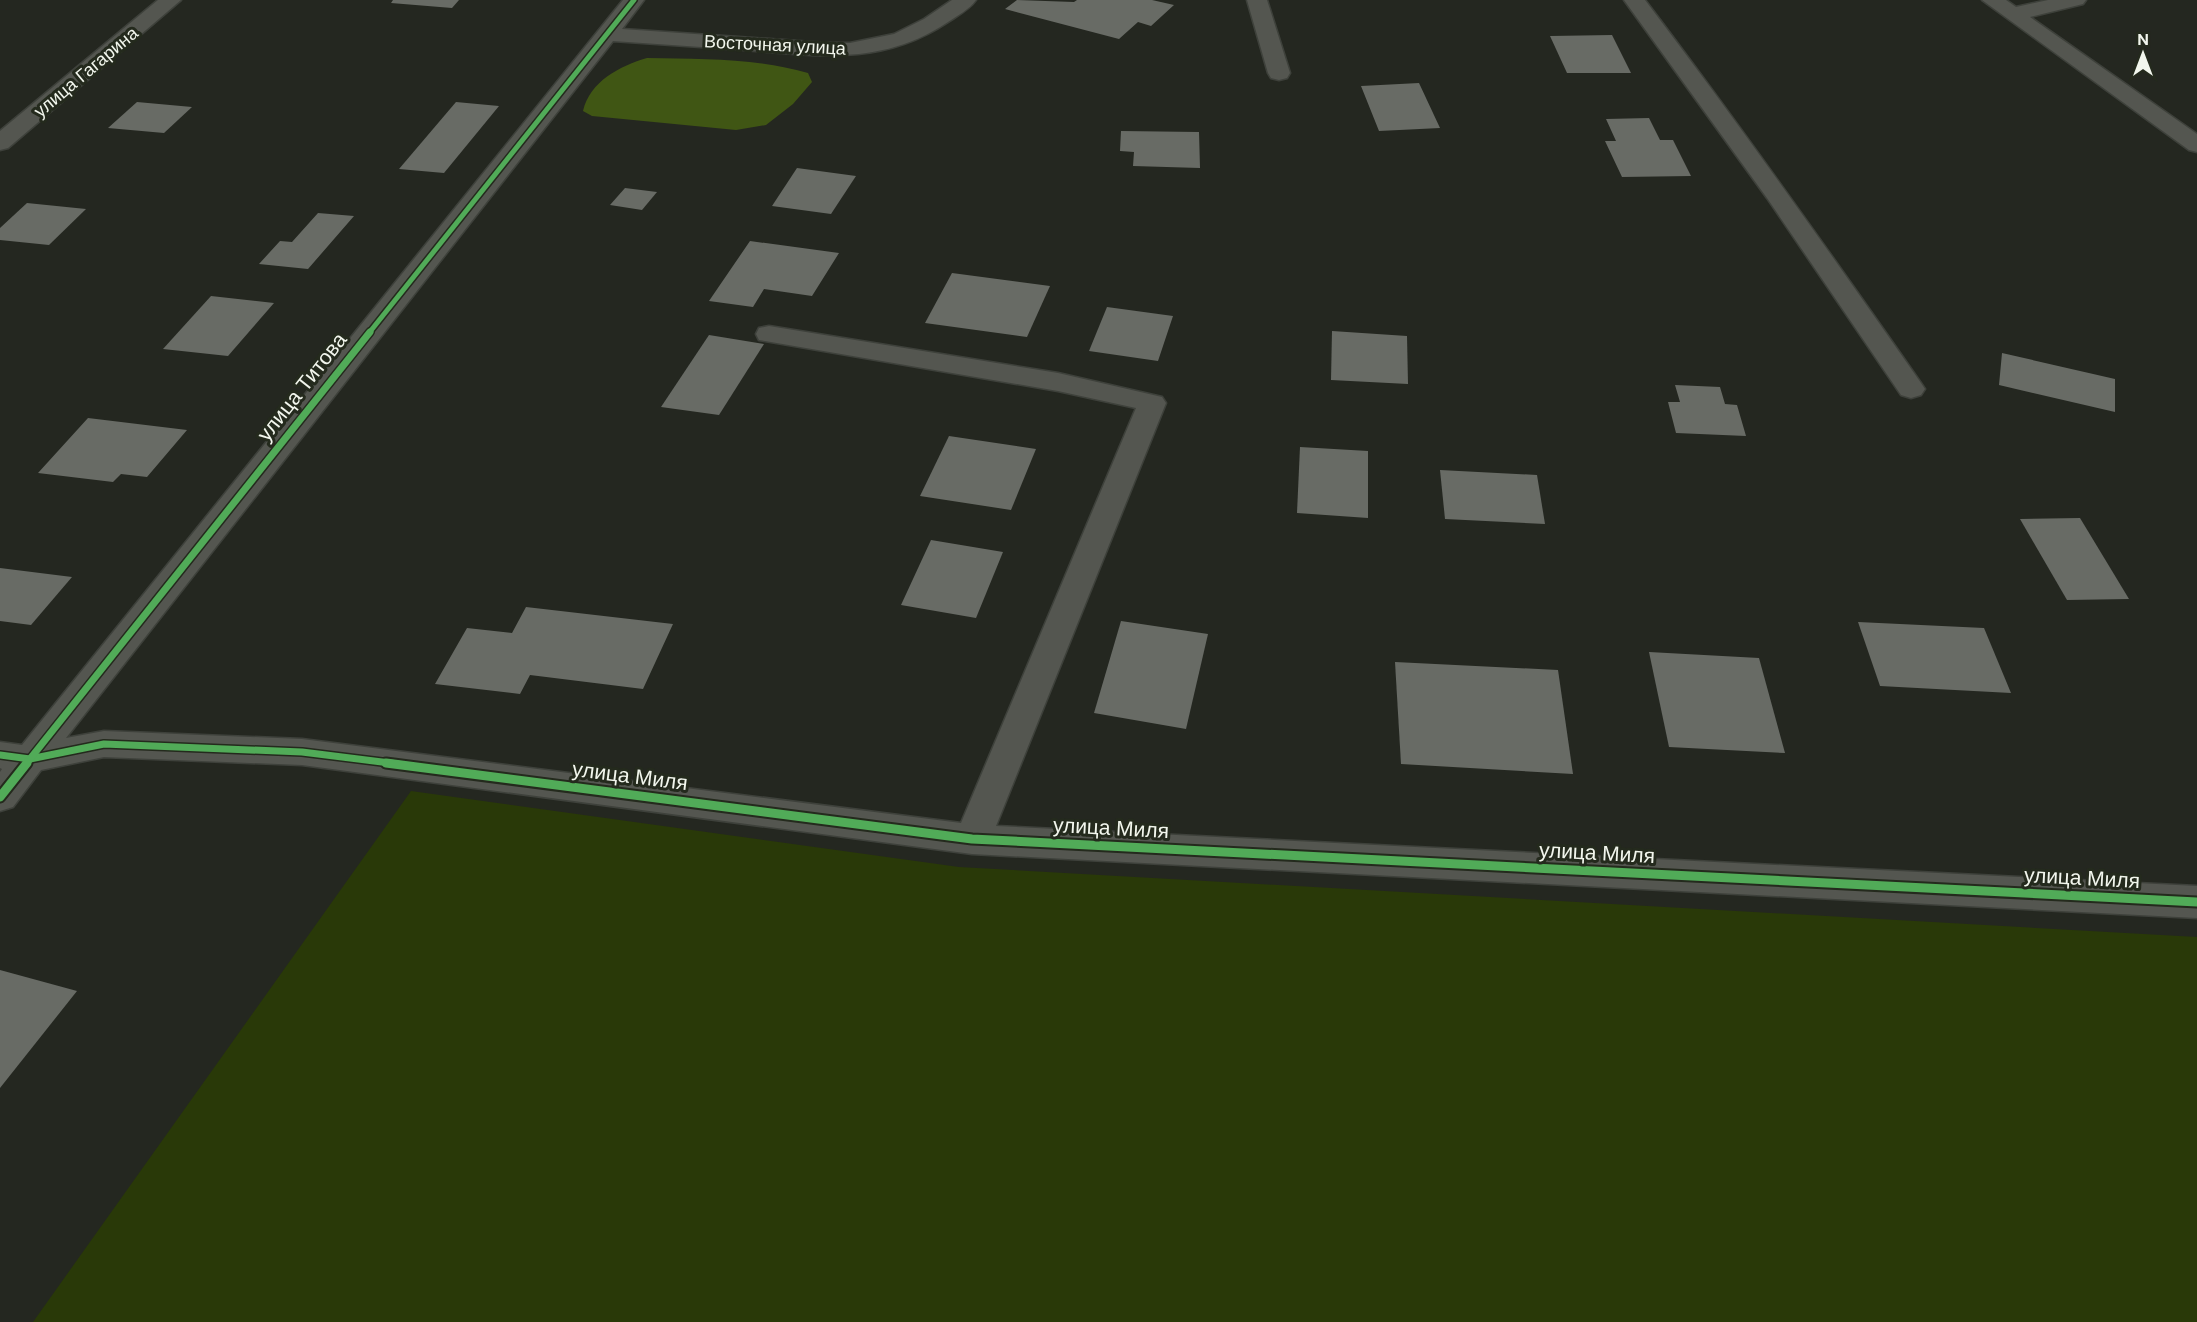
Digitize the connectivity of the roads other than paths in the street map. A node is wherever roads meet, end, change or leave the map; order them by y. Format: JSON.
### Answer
{"nodes":[{"id":1,"x":171,"y":0,"type":"edge"},
{"id":2,"x":634,"y":0,"type":"edge"},
{"id":3,"x":966,"y":0,"type":"edge"},
{"id":4,"x":1257,"y":0,"type":"edge"},
{"id":5,"x":1634,"y":0,"type":"edge"},
{"id":6,"x":1992,"y":0,"type":"edge"},
{"id":7,"x":2076,"y":0,"type":"edge"},
{"id":8,"x":2014,"y":14,"type":"junction"},
{"id":9,"x":608,"y":34,"type":"junction"},
{"id":10,"x":1278,"y":74,"type":"dead end"},
{"id":11,"x":0,"y":143,"type":"edge"},
{"id":12,"x":2197,"y":145,"type":"edge"},
{"id":13,"x":769,"y":334,"type":"dead end"},
{"id":14,"x":1911,"y":389,"type":"dead end"},
{"id":15,"x":15,"y":757,"type":"edge"},
{"id":16,"x":0,"y":797,"type":"edge"},
{"id":17,"x":972,"y":839,"type":"junction"},
{"id":18,"x":2197,"y":902,"type":"edge"}],
"edges":[{"from":1,"to":11,"type":"street","name":"улица Гагарина"},
{"from":2,"to":9,"type":"street","name":"улица Титова"},
{"from":3,"to":9,"type":"street","name":"Восточная улица"},
{"from":4,"to":10,"type":"street"},
{"from":5,"to":14,"type":"street"},
{"from":6,"to":8,"type":"street"},
{"from":7,"to":8,"type":"street"},
{"from":8,"to":12,"type":"street"},
{"from":9,"to":15,"type":"street","name":"улица Титова"},
{"from":13,"to":17,"type":"street"},
{"from":15,"to":16,"type":"street","name":"улица Титова"},
{"from":15,"to":17,"type":"street","name":"улица Миля"},
{"from":17,"to":18,"type":"street","name":"улица Миля"}]}
